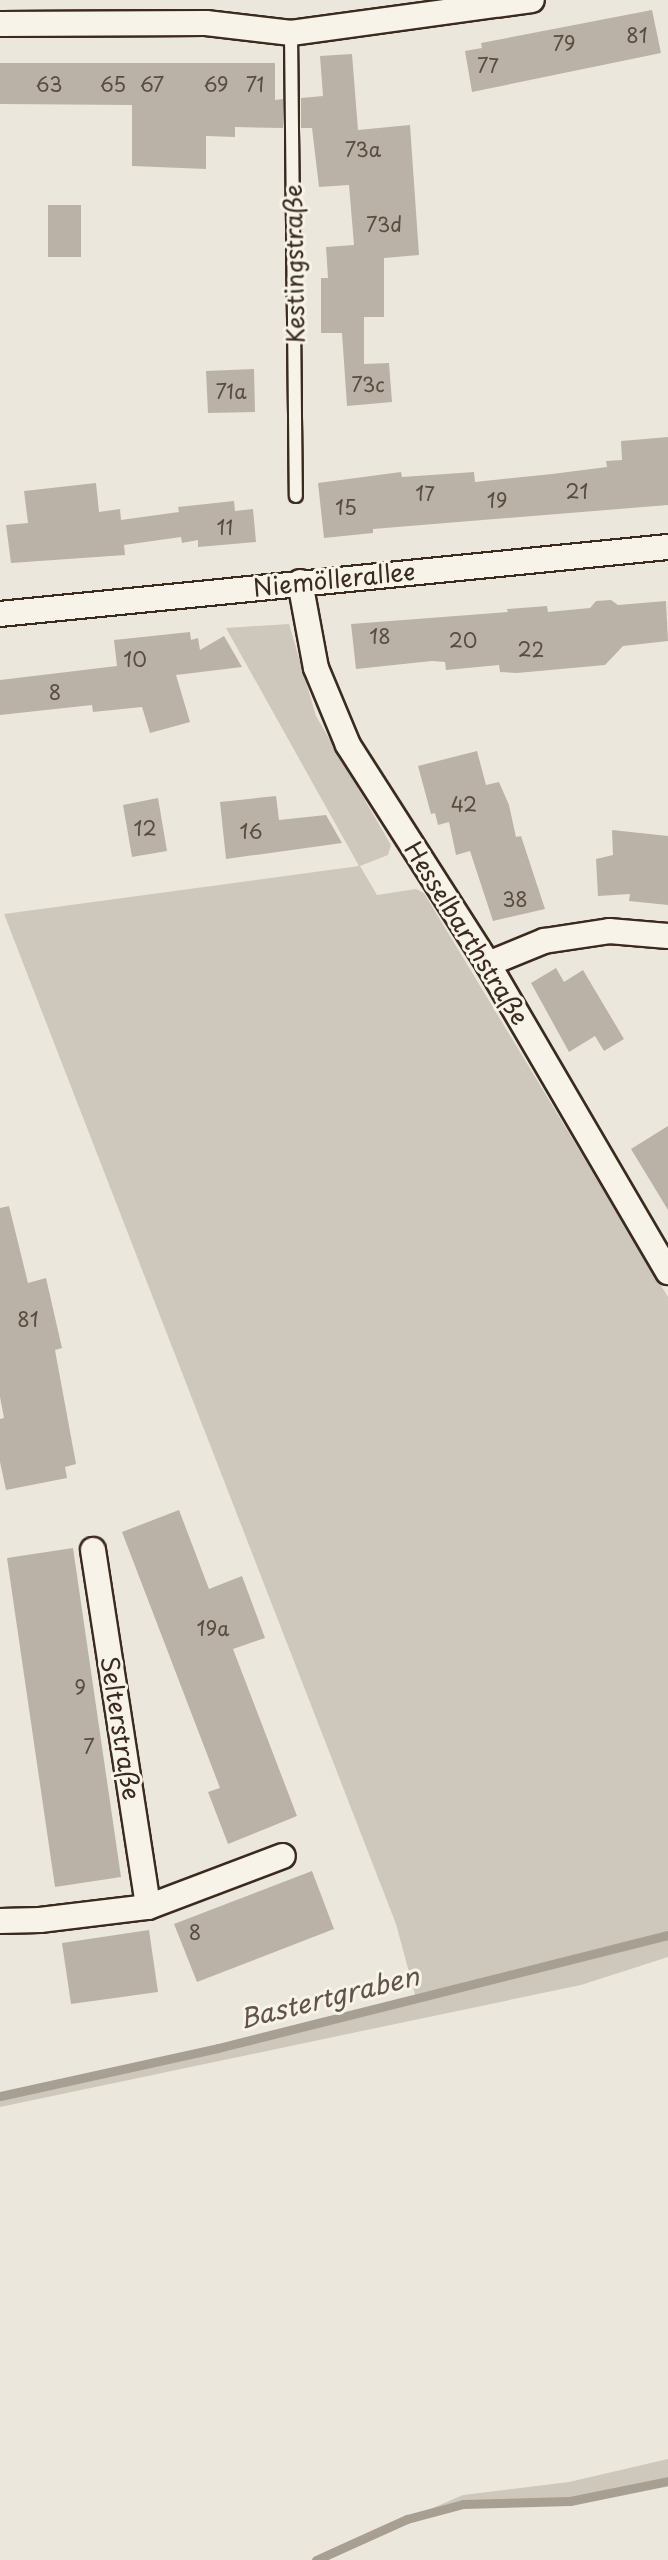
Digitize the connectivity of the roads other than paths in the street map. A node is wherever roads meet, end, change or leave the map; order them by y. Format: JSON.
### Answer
{"nodes":[{"id":1,"x":532,"y":0,"type":"edge"},
{"id":2,"x":206,"y":12,"type":"edge"},
{"id":3,"x":0,"y":24,"type":"edge"},
{"id":4,"x":291,"y":33,"type":"junction"},
{"id":5,"x":296,"y":496,"type":"dead end"},
{"id":6,"x":668,"y":547,"type":"edge"},
{"id":7,"x":300,"y":582,"type":"junction"},
{"id":8,"x":0,"y":614,"type":"edge"},
{"id":9,"x":668,"y":936,"type":"edge"},
{"id":10,"x":488,"y":964,"type":"junction"},
{"id":11,"x":668,"y":1272,"type":"edge"},
{"id":12,"x":93,"y":1550,"type":"dead end"},
{"id":13,"x":283,"y":1856,"type":"dead end"},
{"id":14,"x":148,"y":1907,"type":"junction"},
{"id":15,"x":0,"y":1921,"type":"edge"}],
"edges":[{"from":1,"to":4,"type":"street"},
{"from":2,"to":3,"type":"street"},
{"from":2,"to":4,"type":"street"},
{"from":4,"to":5,"type":"lane","name":"Kestingstraße"},
{"from":6,"to":7,"type":"street","name":"Niemöllerallee"},
{"from":7,"to":8,"type":"street","name":"Niemöllerallee"},
{"from":7,"to":10,"type":"street","name":"Hesselbarthstraße"},
{"from":9,"to":10,"type":"street"},
{"from":10,"to":11,"type":"street","name":"Hesselbarthstraße"},
{"from":12,"to":14,"type":"street","name":"Selterstraße"},
{"from":13,"to":14,"type":"street"},
{"from":14,"to":15,"type":"street"}]}
